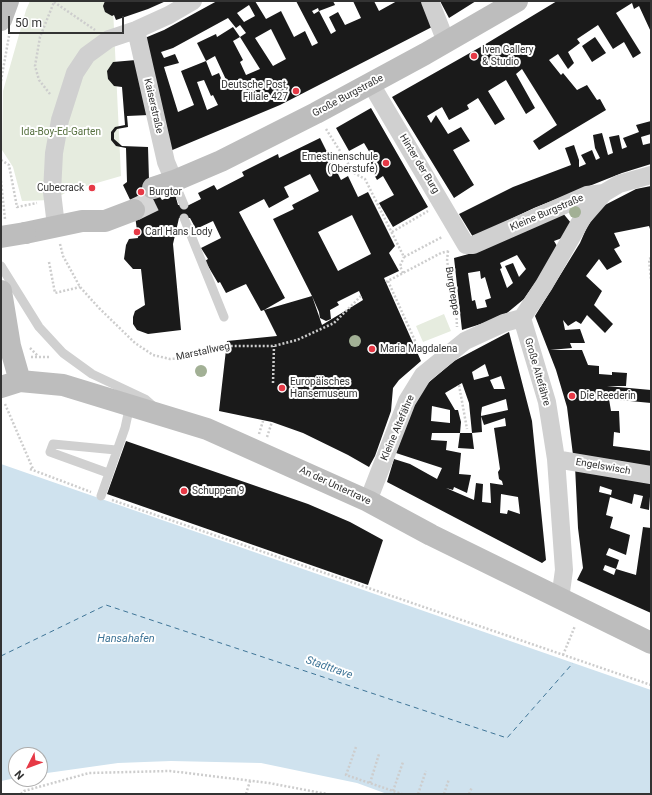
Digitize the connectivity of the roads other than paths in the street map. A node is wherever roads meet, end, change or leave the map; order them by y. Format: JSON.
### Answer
{"nodes":[{"id":1,"x":8,"y":1,"type":"edge"},
{"id":2,"x":193,"y":1,"type":"edge"},
{"id":3,"x":430,"y":1,"type":"edge"},
{"id":4,"x":517,"y":1,"type":"edge"},
{"id":5,"x":6,"y":25,"type":"edge"},
{"id":6,"x":136,"y":30,"type":"junction"},
{"id":7,"x":446,"y":42,"type":"junction"},
{"id":8,"x":371,"y":84,"type":"junction"},
{"id":9,"x":651,"y":175,"type":"edge"},
{"id":10,"x":163,"y":189,"type":"junction"},
{"id":11,"x":604,"y":193,"type":"junction"},
{"id":12,"x":132,"y":205,"type":"tunnel mouth"},
{"id":13,"x":184,"y":205,"type":"dead end"},
{"id":14,"x":184,"y":218,"type":"dead end"},
{"id":15,"x":58,"y":235,"type":"junction"},
{"id":16,"x":1,"y":237,"type":"edge"},
{"id":17,"x":466,"y":245,"type":"joint"},
{"id":18,"x":1,"y":266,"type":"edge"},
{"id":19,"x":1,"y":291,"type":"edge"},
{"id":20,"x":224,"y":317,"type":"dead end"},
{"id":21,"x":522,"y":318,"type":"junction"},
{"id":22,"x":98,"y":376,"type":"junction"},
{"id":23,"x":11,"y":384,"type":"edge"},
{"id":24,"x":96,"y":388,"type":"dead end"},
{"id":25,"x":130,"y":405,"type":"junction"},
{"id":26,"x":161,"y":414,"type":"junction"},
{"id":27,"x":116,"y":450,"type":"junction"},
{"id":28,"x":556,"y":459,"type":"junction"},
{"id":29,"x":108,"y":473,"type":"junction"},
{"id":30,"x":651,"y":475,"type":"edge"},
{"id":31,"x":101,"y":496,"type":"road end"},
{"id":32,"x":368,"y":501,"type":"junction"},
{"id":33,"x":560,"y":599,"type":"junction"},
{"id":34,"x":651,"y":643,"type":"edge"}],
"edges":[{"from":1,"to":5,"type":"main road"},
{"from":2,"to":6,"type":"street"},
{"from":3,"to":7,"type":"street"},
{"from":4,"to":7,"type":"main road","name":"Große Burgstraße"},
{"from":6,"to":10,"type":"street","name":"Kaiserstraße"},
{"from":6,"to":15,"type":"street"},
{"from":7,"to":8,"type":"main road","name":"Große Burgstraße"},
{"from":8,"to":10,"type":"main road","name":"Große Burgstraße"},
{"from":8,"to":17,"type":"street","name":"Hinter der Burg"},
{"from":9,"to":11,"type":"street","name":"Kleine Burgstraße"},
{"from":10,"to":13,"type":"lane"},
{"from":11,"to":17,"type":"street","name":"Kleine Burgstraße"},
{"from":11,"to":21,"type":"street"},
{"from":12,"to":15,"type":"main road"},
{"from":14,"to":20,"type":"lane"},
{"from":15,"to":16,"type":"main road","bridge":true},
{"from":18,"to":22,"type":"lane"},
{"from":19,"to":23,"type":"main road"},
{"from":21,"to":28,"type":"street","name":"Große Altefähre"},
{"from":21,"to":32,"type":"street","name":"Kleine Altefähre"},
{"from":22,"to":24,"type":"lane"},
{"from":22,"to":26,"type":"lane"},
{"from":23,"to":25,"type":"main road","name":"An der Untertrave"},
{"from":25,"to":26,"type":"main road","name":"An der Untertrave"},
{"from":25,"to":27,"type":"lane"},
{"from":26,"to":32,"type":"main road","name":"An der Untertrave"},
{"from":27,"to":29,"type":"lane"},
{"from":27,"to":29,"type":"lane"},
{"from":28,"to":30,"type":"street","name":"Engelswisch"},
{"from":28,"to":33,"type":"street","name":"Große Altefähre"},
{"from":29,"to":31,"type":"lane"},
{"from":32,"to":33,"type":"main road","name":"An der Untertrave"},
{"from":33,"to":34,"type":"main road","name":"An der Untertrave"}]}
